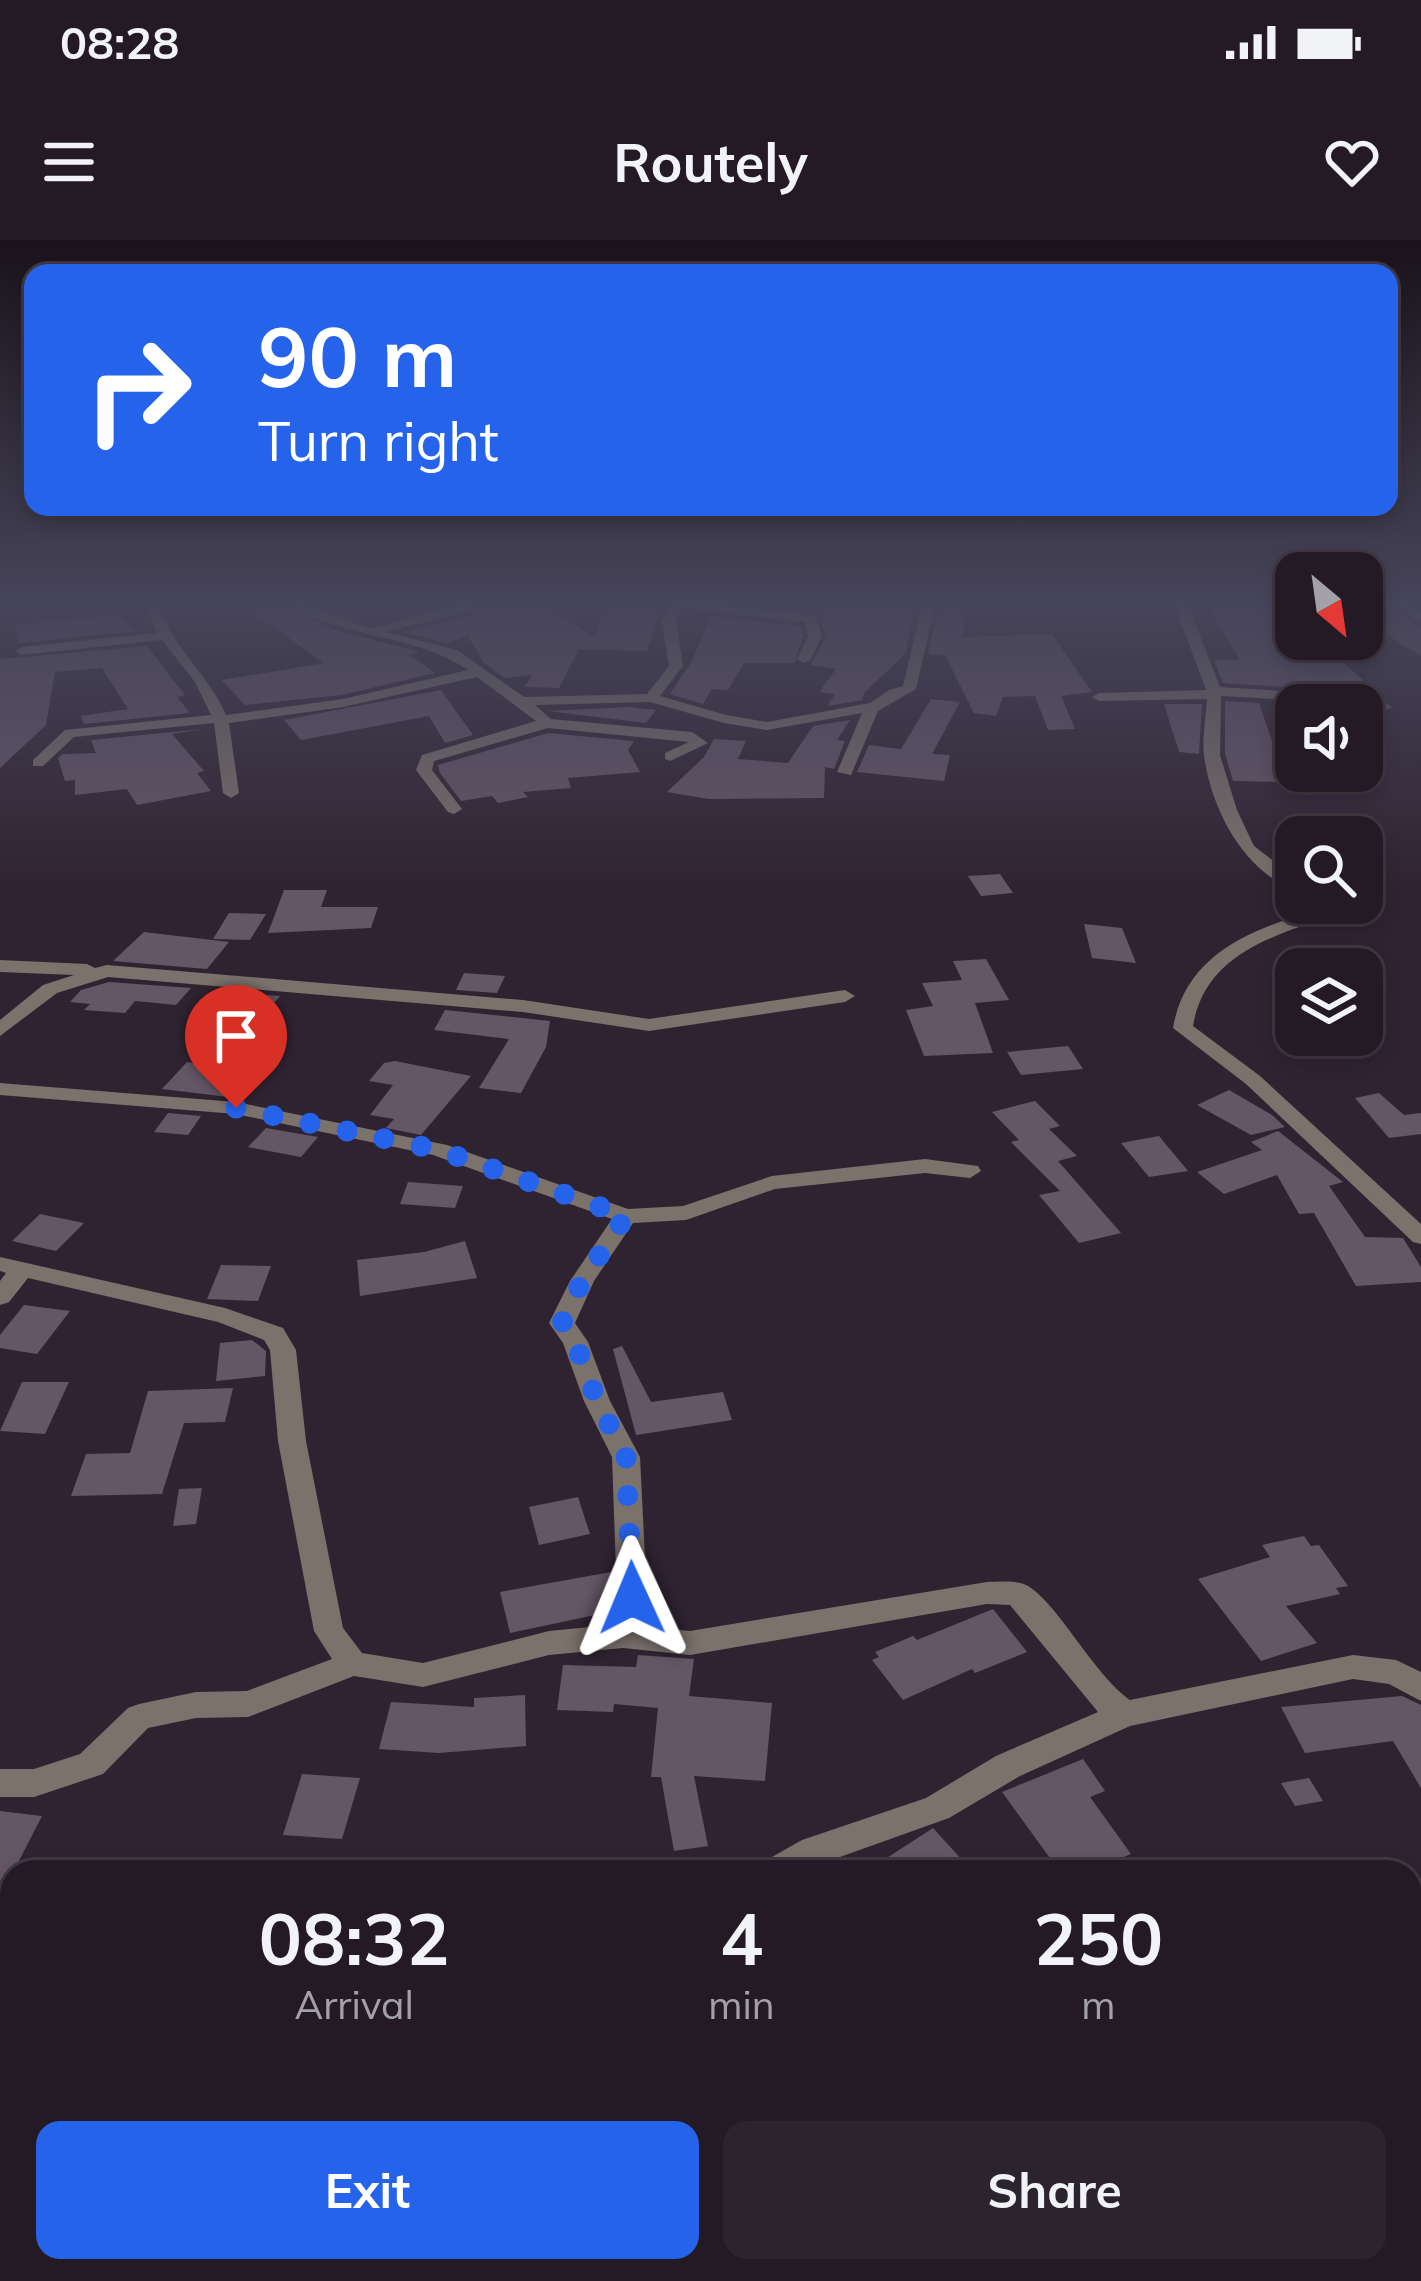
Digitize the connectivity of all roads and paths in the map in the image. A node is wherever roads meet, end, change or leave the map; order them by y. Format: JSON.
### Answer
{"nodes":[{"id":1,"x":209,"y":700,"type":"edge"},
{"id":2,"x":355,"y":700,"type":"edge"},
{"id":3,"x":554,"y":700,"type":"edge"},
{"id":4,"x":659,"y":700,"type":"edge"},
{"id":5,"x":879,"y":700,"type":"edge"},
{"id":6,"x":1214,"y":700,"type":"edge"},
{"id":7,"x":521,"y":701,"type":"joint"},
{"id":8,"x":872,"y":707,"type":"junction"},
{"id":9,"x":218,"y":718,"type":"junction"},
{"id":10,"x":547,"y":723,"type":"junction"},
{"id":11,"x":670,"y":756,"type":"dead end"},
{"id":12,"x":38,"y":763,"type":"dead end"},
{"id":13,"x":844,"y":772,"type":"dead end"},
{"id":14,"x":231,"y":793,"type":"dead end"},
{"id":15,"x":454,"y":809,"type":"dead end"},
{"id":16,"x":1275,"y":870,"type":"edge"},
{"id":17,"x":1289,"y":924,"type":"edge"},
{"id":18,"x":0,"y":966,"type":"edge"},
{"id":19,"x":107,"y":971,"type":"junction"},
{"id":20,"x":845,"y":996,"type":"dead end"},
{"id":21,"x":0,"y":1030,"type":"edge"},
{"id":22,"x":0,"y":1088,"type":"edge"},
{"id":23,"x":970,"y":1171,"type":"dead end"},
{"id":24,"x":626,"y":1216,"type":"junction"},
{"id":25,"x":1421,"y":1237,"type":"edge"},
{"id":26,"x":11,"y":1266,"type":"edge"},
{"id":27,"x":0,"y":1297,"type":"edge"},
{"id":28,"x":623,"y":1636,"type":"junction"},
{"id":29,"x":353,"y":1664,"type":"junction"},
{"id":30,"x":1421,"y":1688,"type":"edge"},
{"id":31,"x":1125,"y":1714,"type":"junction"},
{"id":32,"x":0,"y":1783,"type":"edge"},
{"id":33,"x":800,"y":1860,"type":"edge"}],
"edges":[{"from":1,"to":9,"type":"street"},
{"from":2,"to":9,"type":"street"},
{"from":3,"to":7,"type":"street"},
{"from":4,"to":8,"type":"street"},
{"from":5,"to":8,"type":"street"},
{"from":6,"to":16,"type":"street"},
{"from":7,"to":10,"type":"street"},
{"from":8,"to":13,"type":"street"},
{"from":9,"to":12,"type":"street"},
{"from":9,"to":14,"type":"street"},
{"from":10,"to":11,"type":"street"},
{"from":10,"to":15,"type":"street"},
{"from":17,"to":25,"type":"street"},
{"from":18,"to":19,"type":"street"},
{"from":19,"to":20,"type":"street"},
{"from":19,"to":21,"type":"street"},
{"from":22,"to":24,"type":"street"},
{"from":23,"to":24,"type":"street"},
{"from":24,"to":28,"type":"street"},
{"from":26,"to":27,"type":"street"},
{"from":26,"to":29,"type":"street"},
{"from":28,"to":29,"type":"street"},
{"from":28,"to":31,"type":"street"},
{"from":29,"to":32,"type":"street"},
{"from":30,"to":31,"type":"street"},
{"from":31,"to":33,"type":"street"}]}
